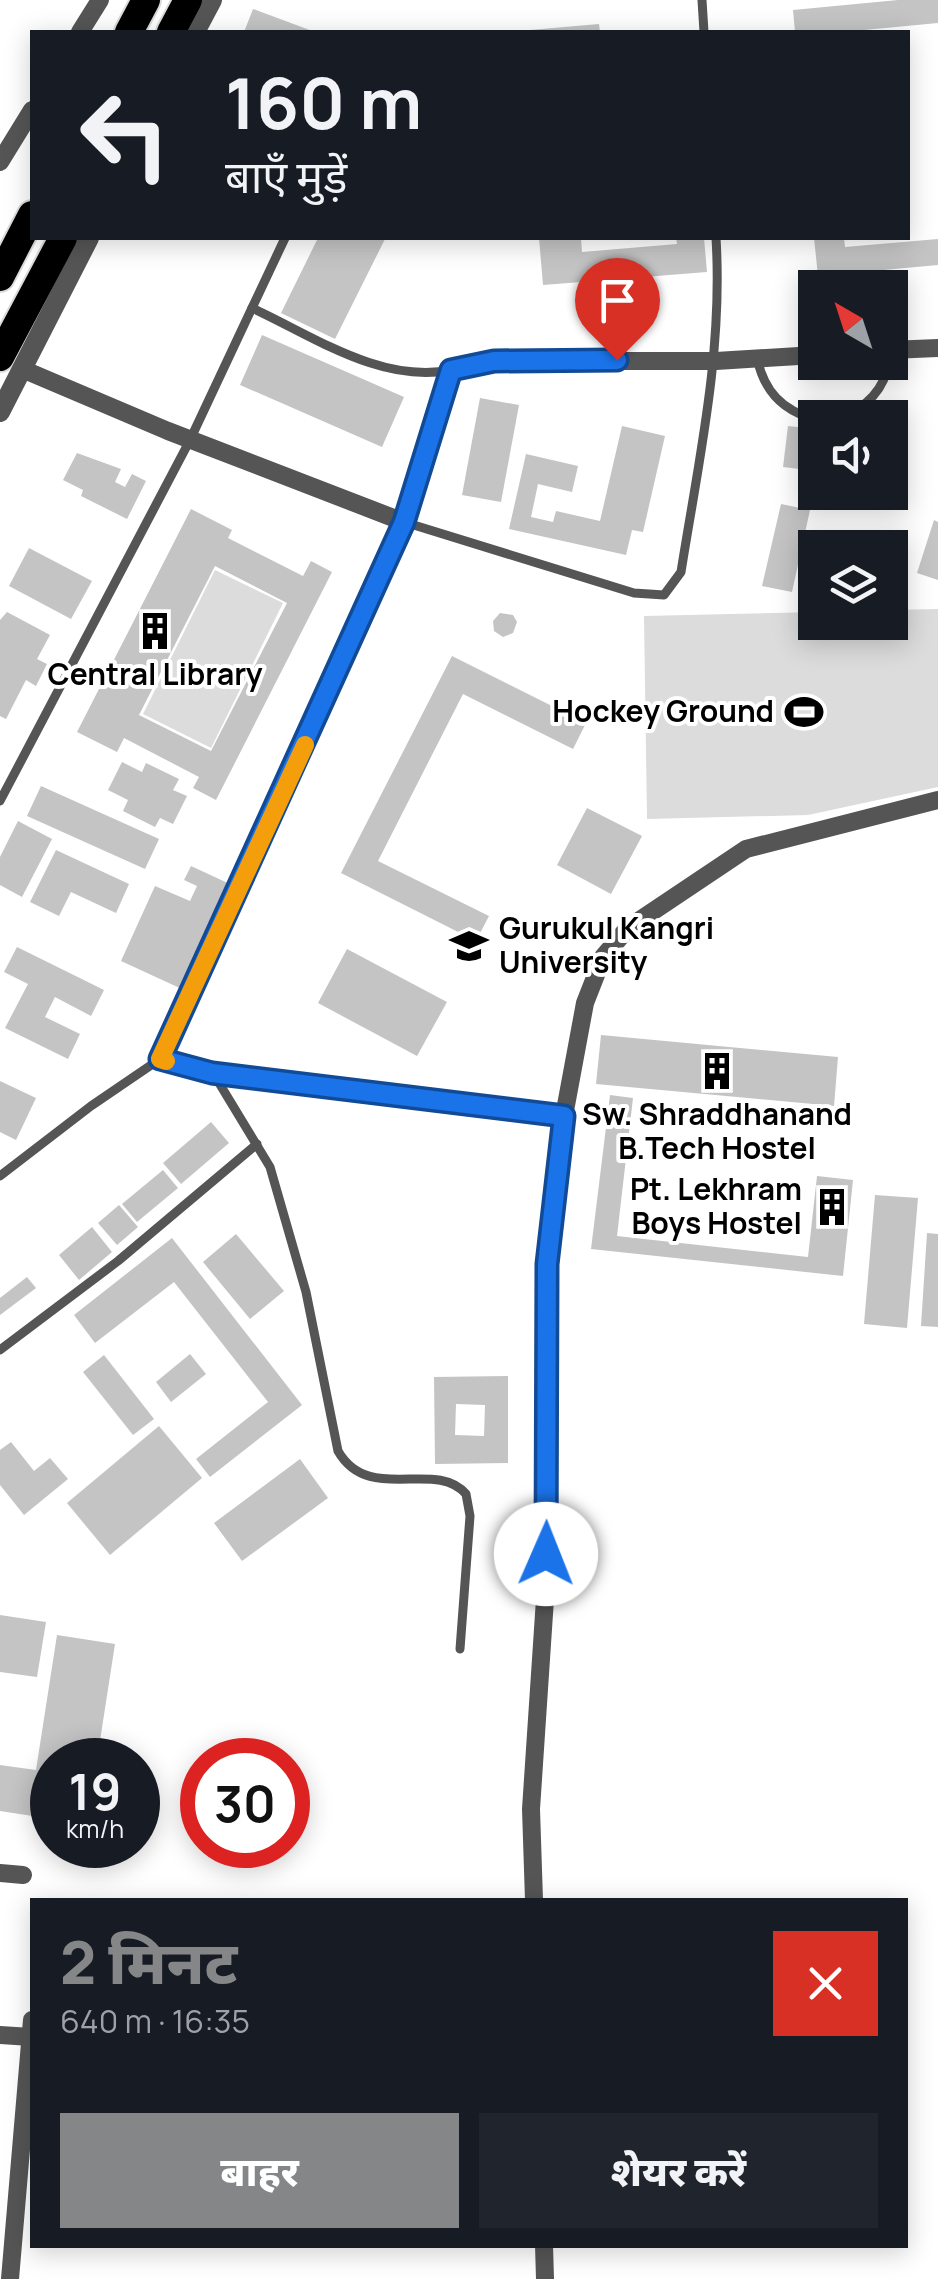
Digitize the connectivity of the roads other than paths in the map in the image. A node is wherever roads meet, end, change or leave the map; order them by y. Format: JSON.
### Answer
{"nodes":[{"id":1,"x":100,"y":0,"type":"edge"},
{"id":2,"x":146,"y":0,"type":"edge"},
{"id":3,"x":188,"y":0,"type":"edge"},
{"id":4,"x":212,"y":0,"type":"edge"},
{"id":5,"x":702,"y":0,"type":"edge"},
{"id":6,"x":81,"y":30,"type":"edge"},
{"id":7,"x":130,"y":30,"type":"edge"},
{"id":8,"x":172,"y":30,"type":"edge"},
{"id":9,"x":195,"y":30,"type":"edge"},
{"id":10,"x":704,"y":30,"type":"edge"},
{"id":11,"x":30,"y":113,"type":"edge"},
{"id":12,"x":0,"y":162,"type":"edge"},
{"id":13,"x":30,"y":219,"type":"edge"},
{"id":14,"x":62,"y":240,"type":"edge"},
{"id":15,"x":88,"y":240,"type":"edge"},
{"id":16,"x":284,"y":240,"type":"edge"},
{"id":17,"x":716,"y":240,"type":"edge"},
{"id":18,"x":0,"y":277,"type":"edge"},
{"id":19,"x":252,"y":308,"type":"junction"},
{"id":20,"x":938,"y":348,"type":"edge"},
{"id":21,"x":908,"y":352,"type":"edge"},
{"id":22,"x":798,"y":356,"type":"edge"},
{"id":23,"x":758,"y":358,"type":"junction"},
{"id":24,"x":716,"y":360,"type":"junction"},
{"id":25,"x":11,"y":363,"type":"edge"},
{"id":26,"x":451,"y":370,"type":"junction"},
{"id":27,"x":0,"y":412,"type":"edge"},
{"id":28,"x":798,"y":412,"type":"edge"},
{"id":29,"x":190,"y":440,"type":"junction"},
{"id":30,"x":404,"y":522,"type":"junction"},
{"id":31,"x":938,"y":800,"type":"edge"},
{"id":32,"x":0,"y":802,"type":"edge"},
{"id":33,"x":160,"y":1059,"type":"junction"},
{"id":34,"x":212,"y":1073,"type":"junction"},
{"id":35,"x":564,"y":1116,"type":"junction"},
{"id":36,"x":257,"y":1144,"type":"junction"},
{"id":37,"x":0,"y":1176,"type":"edge"},
{"id":38,"x":0,"y":1350,"type":"edge"},
{"id":39,"x":460,"y":1649,"type":"dead end"},
{"id":40,"x":0,"y":1872,"type":"edge"},
{"id":41,"x":22,"y":1875,"type":"dead end"},
{"id":42,"x":534,"y":1898,"type":"edge"},
{"id":43,"x":30,"y":2029,"type":"edge"},
{"id":44,"x":0,"y":2034,"type":"edge"},
{"id":45,"x":30,"y":2042,"type":"edge"},
{"id":46,"x":9,"y":2178,"type":"edge"},
{"id":47,"x":544,"y":2248,"type":"edge"},
{"id":48,"x":10,"y":2279,"type":"edge"},
{"id":49,"x":545,"y":2279,"type":"edge"}],
"edges":[{"from":1,"to":6,"type":"street"},
{"from":2,"to":7,"type":"highway"},
{"from":3,"to":8,"type":"highway"},
{"from":4,"to":9,"type":"street"},
{"from":5,"to":10,"type":"lane"},
{"from":11,"to":12,"type":"street"},
{"from":13,"to":18,"type":"highway"},
{"from":14,"to":25,"type":"highway"},
{"from":15,"to":25,"type":"street"},
{"from":16,"to":19,"type":"lane"},
{"from":17,"to":24,"type":"lane"},
{"from":19,"to":26,"type":"lane"},
{"from":19,"to":29,"type":"lane"},
{"from":20,"to":21,"type":"street"},
{"from":22,"to":23,"type":"street"},
{"from":23,"to":24,"type":"street"},
{"from":23,"to":28,"type":"lane"},
{"from":24,"to":26,"type":"street"},
{"from":24,"to":30,"type":"lane"},
{"from":25,"to":27,"type":"street"},
{"from":25,"to":29,"type":"street"},
{"from":26,"to":30,"type":"street"},
{"from":29,"to":30,"type":"street"},
{"from":29,"to":32,"type":"lane"},
{"from":30,"to":33,"type":"street"},
{"from":31,"to":35,"type":"street"},
{"from":33,"to":34,"type":"lane"},
{"from":33,"to":37,"type":"lane"},
{"from":34,"to":35,"type":"lane"},
{"from":34,"to":36,"type":"lane"},
{"from":35,"to":42,"type":"street"},
{"from":36,"to":38,"type":"lane"},
{"from":36,"to":39,"type":"lane"},
{"from":40,"to":41,"type":"street"},
{"from":43,"to":44,"type":"street"},
{"from":45,"to":46,"type":"street"},
{"from":46,"to":48,"type":"street"},
{"from":47,"to":49,"type":"street"}]}
